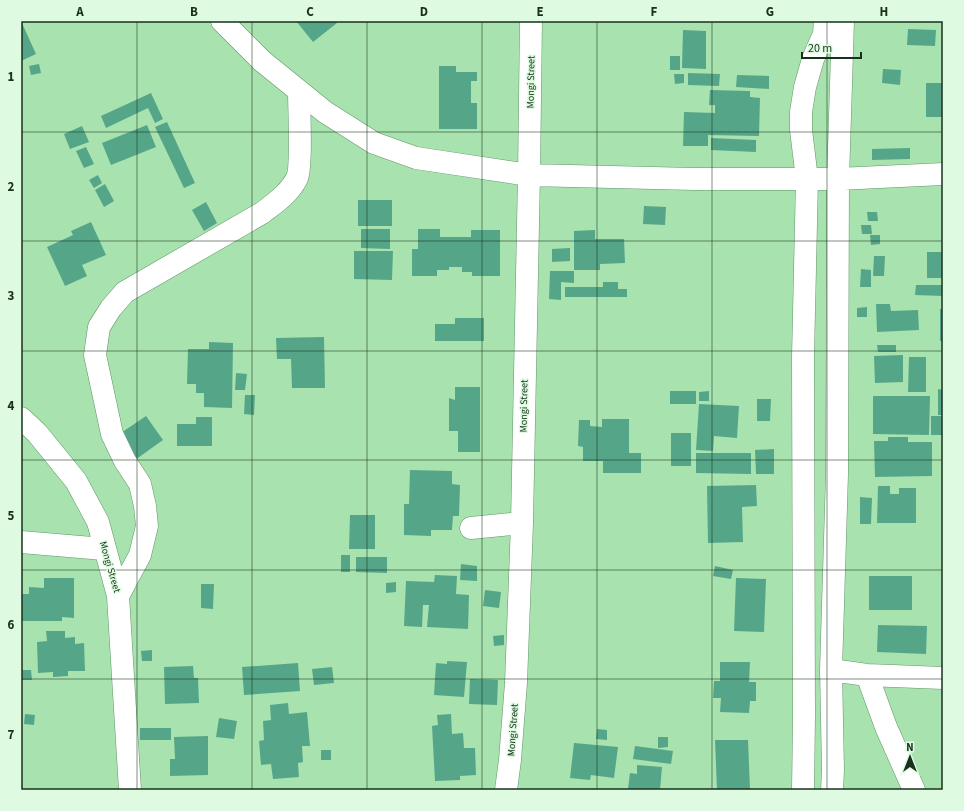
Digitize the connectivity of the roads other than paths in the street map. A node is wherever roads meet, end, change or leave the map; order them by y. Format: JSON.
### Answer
{"nodes":[{"id":1,"x":222,"y":21,"type":"edge"},
{"id":2,"x":531,"y":21,"type":"edge"},
{"id":3,"x":825,"y":21,"type":"edge"},
{"id":4,"x":843,"y":21,"type":"edge"},
{"id":5,"x":299,"y":91,"type":"junction"},
{"id":6,"x":943,"y":174,"type":"edge"},
{"id":7,"x":529,"y":175,"type":"junction"},
{"id":8,"x":807,"y":179,"type":"junction"},
{"id":9,"x":838,"y":179,"type":"junction"},
{"id":10,"x":21,"y":418,"type":"edge"},
{"id":11,"x":522,"y":523,"type":"junction"},
{"id":12,"x":471,"y":528,"type":"dead end"},
{"id":13,"x":21,"y":542,"type":"edge"},
{"id":14,"x":104,"y":549,"type":"junction"},
{"id":15,"x":118,"y":596,"type":"junction"},
{"id":16,"x":831,"y":670,"type":"junction"},
{"id":17,"x":867,"y":675,"type":"junction"},
{"id":18,"x":943,"y":678,"type":"edge"},
{"id":19,"x":833,"y":780,"type":"edge"},
{"id":20,"x":130,"y":790,"type":"edge"},
{"id":21,"x":506,"y":790,"type":"edge"},
{"id":22,"x":803,"y":790,"type":"edge"},
{"id":23,"x":810,"y":790,"type":"edge"},
{"id":24,"x":914,"y":790,"type":"edge"}],
"edges":[{"from":1,"to":5,"type":"street"},
{"from":2,"to":7,"type":"street","name":"Mongi Street"},
{"from":3,"to":8,"type":"street"},
{"from":4,"to":9,"type":"street"},
{"from":5,"to":7,"type":"street"},
{"from":5,"to":15,"type":"street"},
{"from":6,"to":9,"type":"street"},
{"from":7,"to":8,"type":"street"},
{"from":7,"to":11,"type":"street","name":"Mongi Street"},
{"from":8,"to":9,"type":"street"},
{"from":8,"to":22,"type":"street"},
{"from":9,"to":16,"type":"street"},
{"from":10,"to":14,"type":"street","name":"Mongi Street"},
{"from":11,"to":12,"type":"street"},
{"from":11,"to":21,"type":"street","name":"Mongi Street"},
{"from":13,"to":14,"type":"street"},
{"from":14,"to":15,"type":"street","name":"Mongi Street"},
{"from":15,"to":20,"type":"street","name":"Mongi Street"},
{"from":16,"to":17,"type":"street"},
{"from":16,"to":19,"type":"street"},
{"from":17,"to":18,"type":"street"},
{"from":17,"to":24,"type":"street"},
{"from":19,"to":23,"type":"street"}]}
